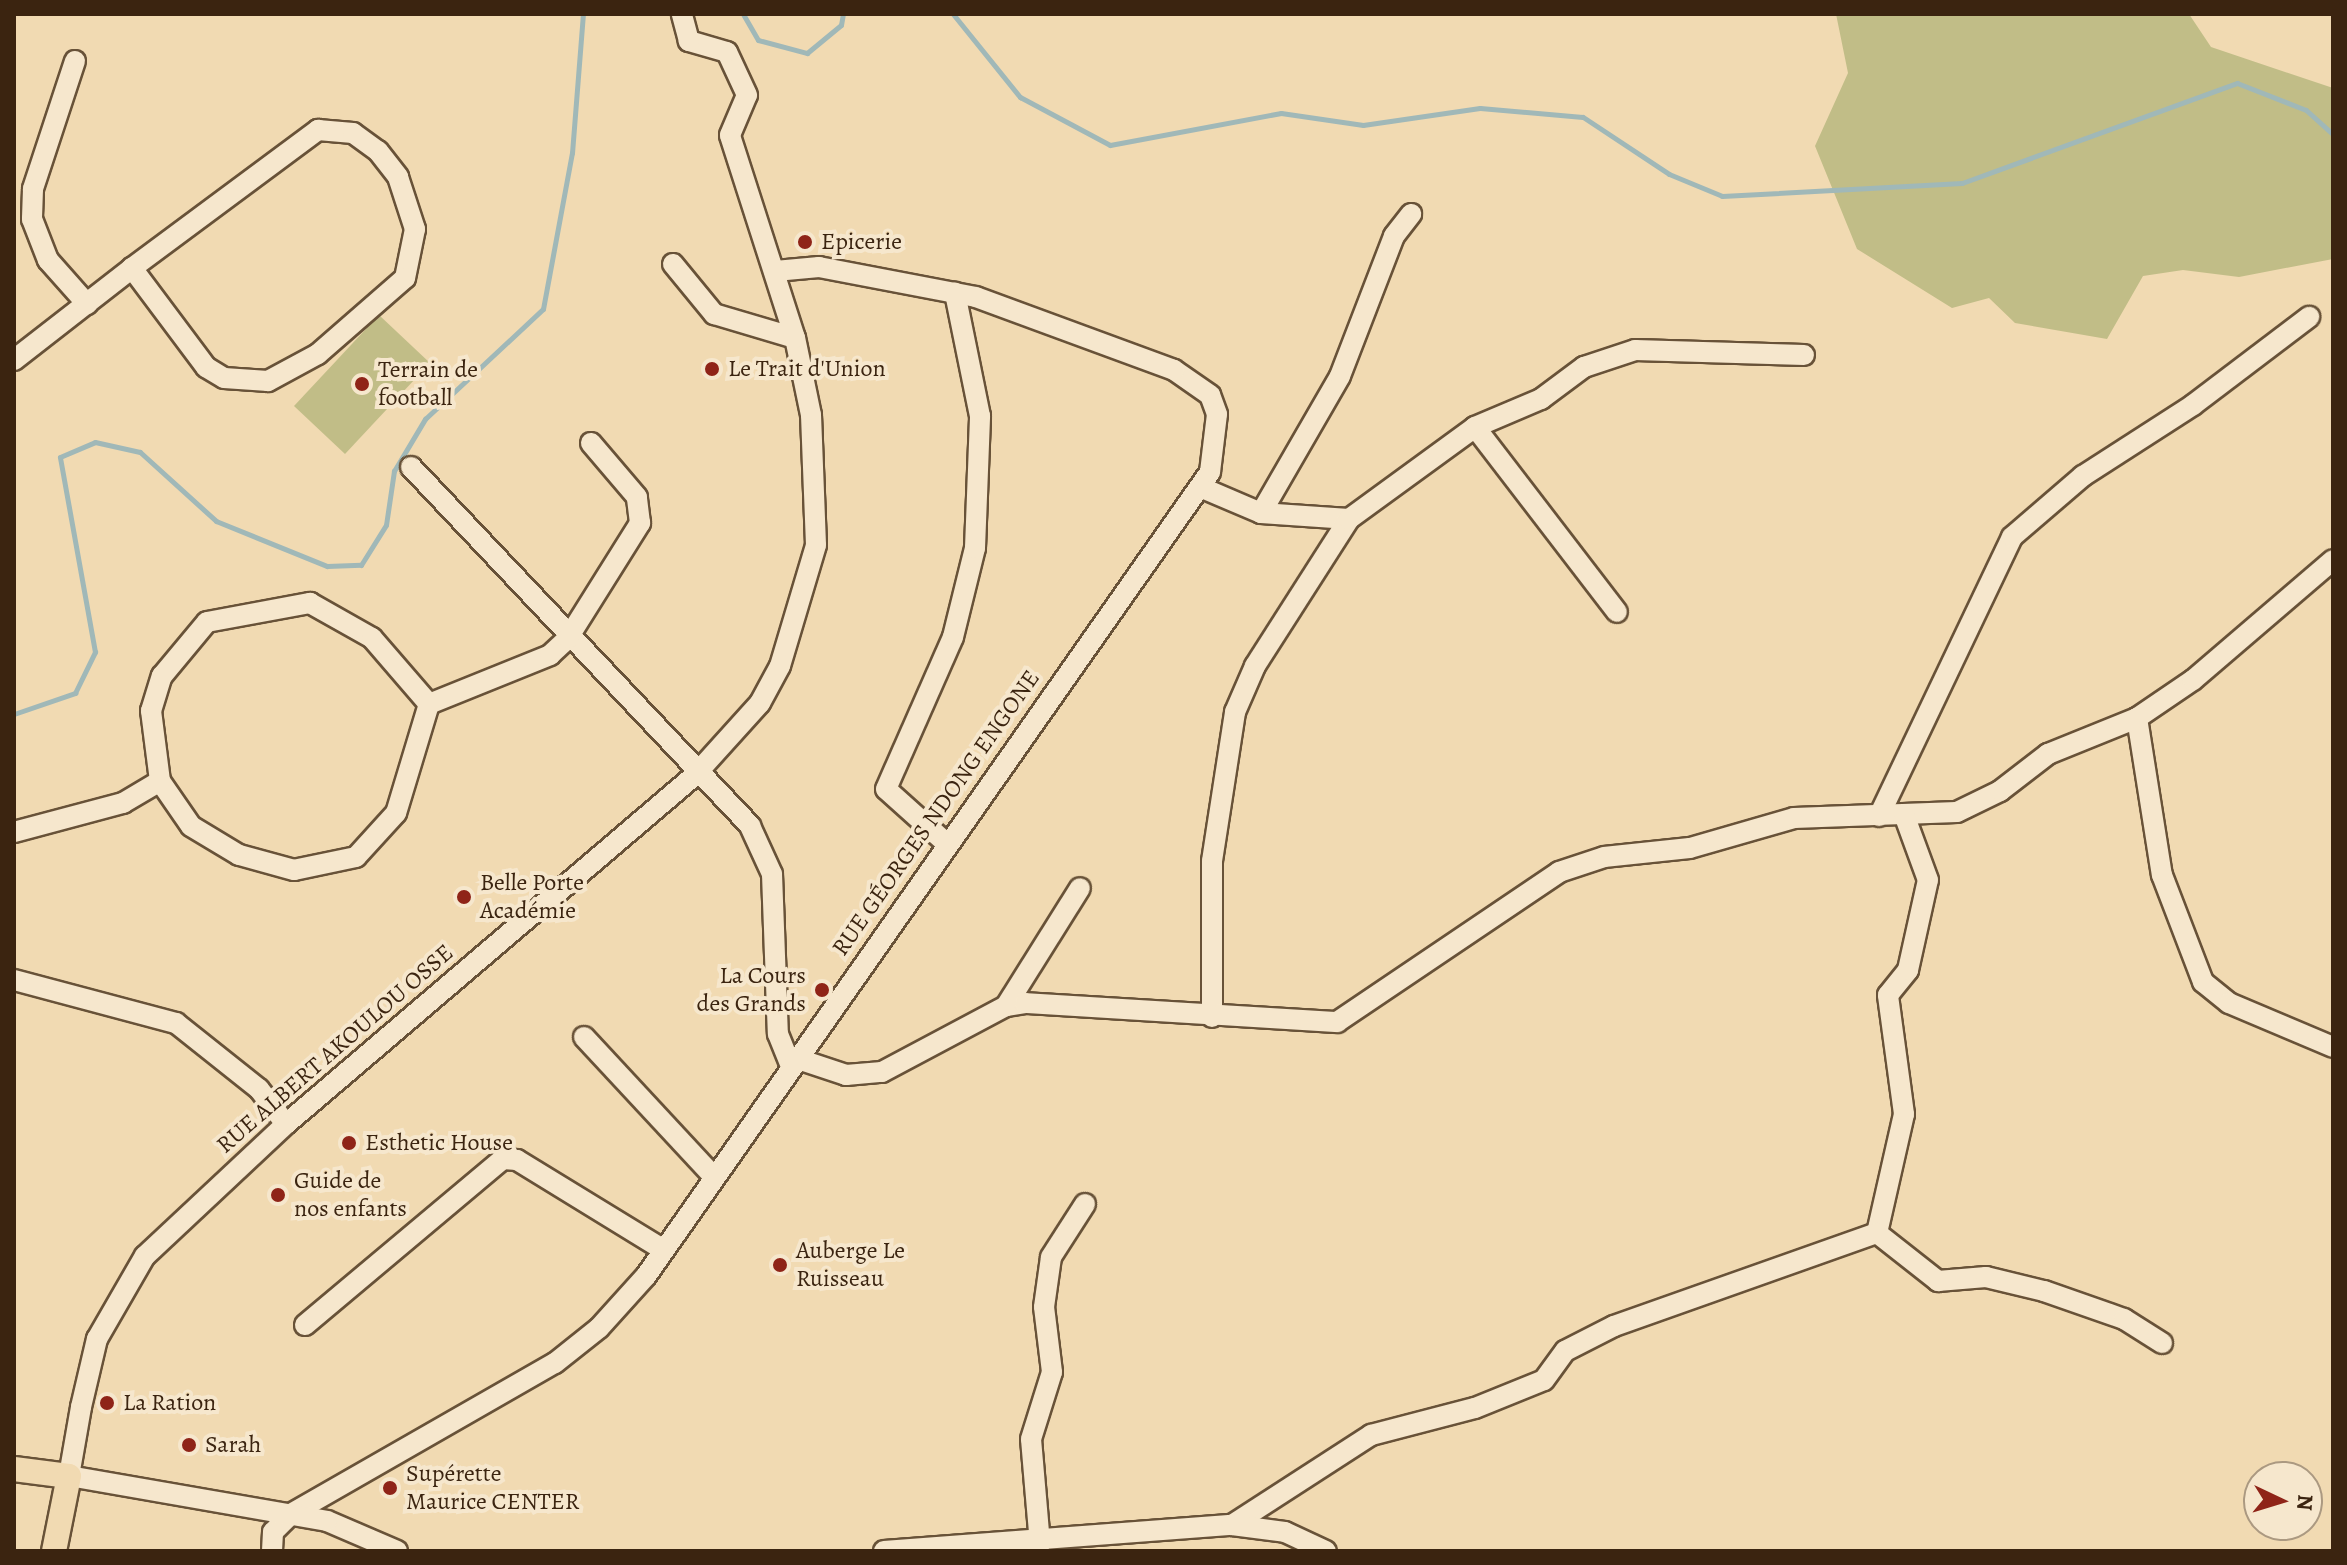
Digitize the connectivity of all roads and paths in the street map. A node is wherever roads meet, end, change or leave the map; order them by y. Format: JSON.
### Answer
{"nodes":[{"id":1,"x":682,"y":14,"type":"edge"},
{"id":2,"x":75,"y":61,"type":"dead end"},
{"id":3,"x":1411,"y":214,"type":"dead end"},
{"id":4,"x":673,"y":264,"type":"dead end"},
{"id":5,"x":132,"y":268,"type":"junction"},
{"id":6,"x":775,"y":271,"type":"junction"},
{"id":7,"x":955,"y":293,"type":"junction"},
{"id":8,"x":87,"y":304,"type":"junction"},
{"id":9,"x":2309,"y":317,"type":"dead end"},
{"id":10,"x":795,"y":338,"type":"junction"},
{"id":11,"x":1804,"y":355,"type":"dead end"},
{"id":12,"x":14,"y":360,"type":"edge"},
{"id":13,"x":1475,"y":427,"type":"junction"},
{"id":14,"x":591,"y":443,"type":"dead end"},
{"id":15,"x":411,"y":467,"type":"dead end"},
{"id":16,"x":1200,"y":487,"type":"junction"},
{"id":17,"x":1261,"y":513,"type":"junction"},
{"id":18,"x":1349,"y":519,"type":"junction"},
{"id":19,"x":2333,"y":560,"type":"edge"},
{"id":20,"x":1617,"y":612,"type":"dead end"},
{"id":21,"x":568,"y":638,"type":"junction"},
{"id":22,"x":429,"y":704,"type":"junction"},
{"id":23,"x":2137,"y":718,"type":"junction"},
{"id":24,"x":695,"y":775,"type":"junction"},
{"id":25,"x":160,"y":781,"type":"junction"},
{"id":26,"x":1879,"y":816,"type":"junction"},
{"id":27,"x":1905,"y":817,"type":"junction"},
{"id":28,"x":14,"y":832,"type":"edge"},
{"id":29,"x":945,"y":842,"type":"junction"},
{"id":30,"x":1080,"y":888,"type":"dead end"},
{"id":31,"x":14,"y":980,"type":"edge"},
{"id":32,"x":1006,"y":1006,"type":"junction"},
{"id":33,"x":1212,"y":1017,"type":"junction"},
{"id":34,"x":584,"y":1037,"type":"dead end"},
{"id":35,"x":2333,"y":1047,"type":"edge"},
{"id":36,"x":792,"y":1061,"type":"junction"},
{"id":37,"x":286,"y":1124,"type":"junction"},
{"id":38,"x":713,"y":1176,"type":"junction"},
{"id":39,"x":1085,"y":1204,"type":"dead end"},
{"id":40,"x":1877,"y":1233,"type":"junction"},
{"id":41,"x":664,"y":1250,"type":"junction"},
{"id":42,"x":305,"y":1325,"type":"dead end"},
{"id":43,"x":2162,"y":1343,"type":"dead end"},
{"id":44,"x":14,"y":1469,"type":"edge"},
{"id":45,"x":69,"y":1476,"type":"junction"},
{"id":46,"x":291,"y":1514,"type":"junction"},
{"id":47,"x":1232,"y":1525,"type":"junction"},
{"id":48,"x":1040,"y":1544,"type":"junction"},
{"id":49,"x":54,"y":1551,"type":"edge"},
{"id":50,"x":272,"y":1551,"type":"edge"},
{"id":51,"x":397,"y":1551,"type":"edge"},
{"id":52,"x":884,"y":1551,"type":"edge"},
{"id":53,"x":1326,"y":1551,"type":"edge"}],
"edges":[{"from":1,"to":6,"type":"street","name":"RUE ALBERT AKOULOU OSSE"},
{"from":2,"to":8,"type":"street"},
{"from":3,"to":17,"type":"street"},
{"from":4,"to":10,"type":"street"},
{"from":5,"to":5,"type":"street"},
{"from":5,"to":8,"type":"street"},
{"from":6,"to":7,"type":"street","name":"RUE GÉORGES NDONG ENGONE"},
{"from":6,"to":10,"type":"street","name":"RUE ALBERT AKOULOU OSSE"},
{"from":7,"to":16,"type":"street","name":"RUE GÉORGES NDONG ENGONE"},
{"from":7,"to":29,"type":"street"},
{"from":8,"to":12,"type":"street"},
{"from":9,"to":26,"type":"street"},
{"from":10,"to":24,"type":"street","name":"RUE ALBERT AKOULOU OSSE"},
{"from":11,"to":13,"type":"street"},
{"from":13,"to":18,"type":"street"},
{"from":13,"to":20,"type":"street"},
{"from":14,"to":21,"type":"street"},
{"from":15,"to":21,"type":"street"},
{"from":16,"to":17,"type":"street"},
{"from":16,"to":29,"type":"street","name":"RUE GÉORGES NDONG ENGONE"},
{"from":17,"to":18,"type":"street"},
{"from":18,"to":33,"type":"street"},
{"from":19,"to":23,"type":"street"},
{"from":21,"to":22,"type":"street"},
{"from":21,"to":24,"type":"street"},
{"from":22,"to":25,"type":"street"},
{"from":22,"to":25,"type":"street"},
{"from":23,"to":27,"type":"street"},
{"from":23,"to":35,"type":"street"},
{"from":24,"to":36,"type":"street"},
{"from":24,"to":37,"type":"street","name":"RUE ALBERT AKOULOU OSSE"},
{"from":25,"to":28,"type":"street"},
{"from":26,"to":27,"type":"street"},
{"from":26,"to":33,"type":"street"},
{"from":27,"to":40,"type":"street"},
{"from":29,"to":36,"type":"street","name":"RUE GÉORGES NDONG ENGONE"},
{"from":30,"to":32,"type":"street"},
{"from":31,"to":37,"type":"street"},
{"from":32,"to":33,"type":"street"},
{"from":32,"to":36,"type":"street"},
{"from":34,"to":38,"type":"street"},
{"from":36,"to":38,"type":"street","name":"RUE GÉORGES NDONG ENGONE"},
{"from":37,"to":45,"type":"street","name":"RUE ALBERT AKOULOU OSSE"},
{"from":38,"to":41,"type":"street","name":"RUE GÉORGES NDONG ENGONE"},
{"from":39,"to":48,"type":"street"},
{"from":40,"to":43,"type":"street"},
{"from":40,"to":47,"type":"street"},
{"from":41,"to":42,"type":"street"},
{"from":41,"to":46,"type":"street","name":"RUE GÉORGES NDONG ENGONE"},
{"from":44,"to":45,"type":"main road"},
{"from":45,"to":46,"type":"street"},
{"from":45,"to":49,"type":"main road"},
{"from":46,"to":50,"type":"street"},
{"from":46,"to":51,"type":"street"},
{"from":47,"to":48,"type":"street"},
{"from":47,"to":53,"type":"street"},
{"from":48,"to":52,"type":"street"}]}
